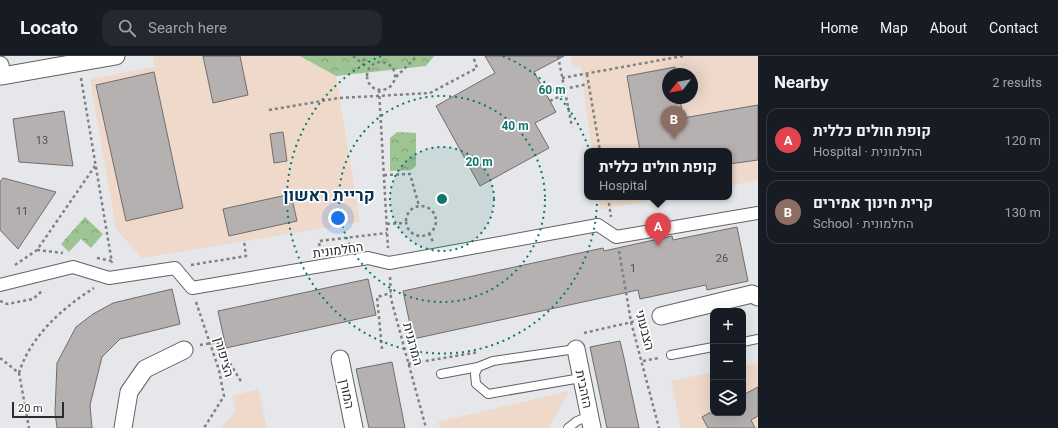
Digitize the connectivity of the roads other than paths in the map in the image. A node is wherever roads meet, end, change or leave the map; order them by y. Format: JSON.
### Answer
{"nodes":[{"id":1,"x":116,"y":56,"type":"edge"},
{"id":2,"x":1,"y":72,"type":"edge"},
{"id":3,"x":758,"y":213,"type":"edge"},
{"id":4,"x":0,"y":285,"type":"edge"},
{"id":5,"x":758,"y":297,"type":"edge"},
{"id":6,"x":661,"y":316,"type":"dead end"},
{"id":7,"x":758,"y":339,"type":"edge"},
{"id":8,"x":746,"y":341,"type":"edge"},
{"id":9,"x":710,"y":348,"type":"edge"},
{"id":10,"x":576,"y":349,"type":"joint"},
{"id":11,"x":184,"y":350,"type":"dead end"},
{"id":12,"x":671,"y":355,"type":"road end"},
{"id":13,"x":340,"y":359,"type":"dead end"},
{"id":14,"x":478,"y":367,"type":"junction"},
{"id":15,"x":441,"y":374,"type":"dead end"},
{"id":16,"x":582,"y":378,"type":"junction"},
{"id":17,"x":591,"y":422,"type":"edge"},
{"id":18,"x":124,"y":428,"type":"edge"},
{"id":19,"x":354,"y":428,"type":"edge"},
{"id":20,"x":568,"y":428,"type":"edge"}],
"edges":[{"from":1,"to":2,"type":"street"},
{"from":3,"to":4,"type":"street","name":"החלמונית"},
{"from":5,"to":6,"type":"street"},
{"from":7,"to":8,"type":"lane"},
{"from":9,"to":12,"type":"lane"},
{"from":10,"to":14,"type":"lane"},
{"from":10,"to":16,"type":"street","name":"הזהבית"},
{"from":11,"to":18,"type":"street"},
{"from":13,"to":19,"type":"street","name":"המורן"},
{"from":14,"to":15,"type":"lane"},
{"from":14,"to":16,"type":"lane"},
{"from":16,"to":17,"type":"street","name":"הזהבית"},
{"from":17,"to":20,"type":"lane"}]}
